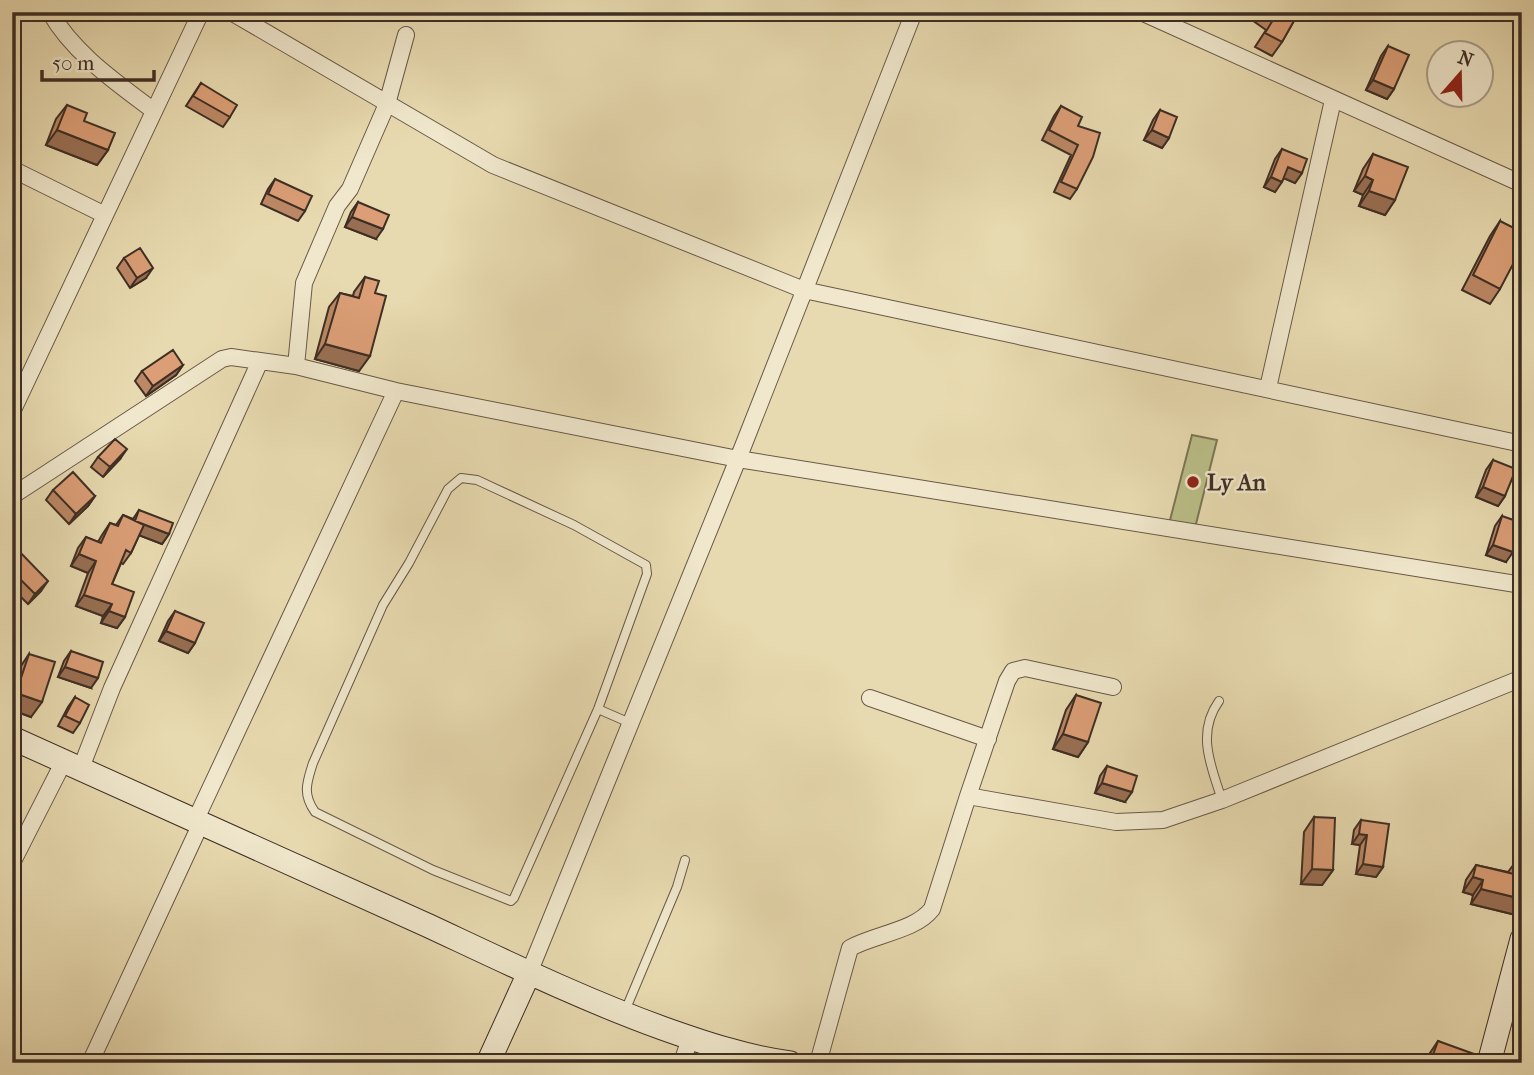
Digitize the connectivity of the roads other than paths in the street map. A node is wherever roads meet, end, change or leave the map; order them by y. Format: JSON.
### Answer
{"nodes":[{"id":1,"x":50,"y":12,"type":"edge"},
{"id":2,"x":201,"y":12,"type":"edge"},
{"id":3,"x":231,"y":12,"type":"edge"},
{"id":4,"x":914,"y":12,"type":"edge"},
{"id":5,"x":1141,"y":12,"type":"edge"},
{"id":6,"x":406,"y":34,"type":"dead end"},
{"id":7,"x":1333,"y":100,"type":"junction"},
{"id":8,"x":387,"y":104,"type":"junction"},
{"id":9,"x":154,"y":111,"type":"junction"},
{"id":10,"x":12,"y":169,"type":"edge"},
{"id":11,"x":1522,"y":184,"type":"edge"},
{"id":12,"x":105,"y":215,"type":"junction"},
{"id":13,"x":804,"y":290,"type":"junction"},
{"id":14,"x":260,"y":361,"type":"junction"},
{"id":15,"x":296,"y":366,"type":"junction"},
{"id":16,"x":1268,"y":388,"type":"junction"},
{"id":17,"x":396,"y":391,"type":"junction"},
{"id":18,"x":12,"y":412,"type":"edge"},
{"id":19,"x":1522,"y":444,"type":"edge"},
{"id":20,"x":738,"y":459,"type":"junction"},
{"id":21,"x":12,"y":496,"type":"edge"},
{"id":22,"x":1522,"y":585,"type":"edge"},
{"id":23,"x":1522,"y":678,"type":"edge"},
{"id":24,"x":1113,"y":687,"type":"dead end"},
{"id":25,"x":870,"y":698,"type":"dead end"},
{"id":26,"x":1219,"y":701,"type":"dead end"},
{"id":27,"x":598,"y":709,"type":"junction"},
{"id":28,"x":630,"y":723,"type":"junction"},
{"id":29,"x":12,"y":738,"type":"edge"},
{"id":30,"x":988,"y":739,"type":"junction"},
{"id":31,"x":72,"y":765,"type":"junction"},
{"id":32,"x":968,"y":796,"type":"junction"},
{"id":33,"x":1222,"y":800,"type":"junction"},
{"id":34,"x":199,"y":820,"type":"junction"},
{"id":35,"x":685,"y":860,"type":"dead end"},
{"id":36,"x":12,"y":863,"type":"edge"},
{"id":37,"x":1522,"y":939,"type":"edge"},
{"id":38,"x":529,"y":973,"type":"junction"},
{"id":39,"x":624,"y":1014,"type":"junction"},
{"id":40,"x":690,"y":1038,"type":"junction"},
{"id":41,"x":90,"y":1063,"type":"edge"},
{"id":42,"x":488,"y":1063,"type":"edge"},
{"id":43,"x":682,"y":1063,"type":"edge"},
{"id":44,"x":790,"y":1063,"type":"edge"},
{"id":45,"x":818,"y":1063,"type":"edge"},
{"id":46,"x":1489,"y":1063,"type":"edge"}],
"edges":[{"from":1,"to":9,"type":"street"},
{"from":2,"to":9,"type":"street"},
{"from":3,"to":8,"type":"street"},
{"from":4,"to":13,"type":"street"},
{"from":5,"to":7,"type":"street"},
{"from":6,"to":8,"type":"street"},
{"from":7,"to":11,"type":"street"},
{"from":7,"to":16,"type":"street"},
{"from":8,"to":13,"type":"street"},
{"from":8,"to":15,"type":"street"},
{"from":9,"to":12,"type":"street"},
{"from":10,"to":12,"type":"street"},
{"from":12,"to":18,"type":"street"},
{"from":13,"to":16,"type":"street"},
{"from":13,"to":20,"type":"street"},
{"from":14,"to":15,"type":"street"},
{"from":14,"to":21,"type":"street"},
{"from":14,"to":31,"type":"street"},
{"from":15,"to":17,"type":"street"},
{"from":16,"to":19,"type":"street"},
{"from":17,"to":20,"type":"street"},
{"from":17,"to":34,"type":"street"},
{"from":20,"to":22,"type":"street"},
{"from":20,"to":28,"type":"street"},
{"from":23,"to":33,"type":"street"},
{"from":24,"to":30,"type":"street"},
{"from":25,"to":30,"type":"street"},
{"from":26,"to":33,"type":"lane"},
{"from":27,"to":27,"type":"lane"},
{"from":27,"to":28,"type":"lane"},
{"from":28,"to":38,"type":"street"},
{"from":29,"to":31,"type":"street"},
{"from":30,"to":32,"type":"street"},
{"from":31,"to":34,"type":"street"},
{"from":31,"to":36,"type":"street"},
{"from":32,"to":33,"type":"street"},
{"from":32,"to":45,"type":"street"},
{"from":34,"to":38,"type":"street"},
{"from":34,"to":41,"type":"street"},
{"from":35,"to":39,"type":"lane"},
{"from":37,"to":46,"type":"street"},
{"from":38,"to":39,"type":"street"},
{"from":38,"to":42,"type":"street"},
{"from":39,"to":40,"type":"street"},
{"from":40,"to":43,"type":"street"},
{"from":40,"to":44,"type":"street"}]}
